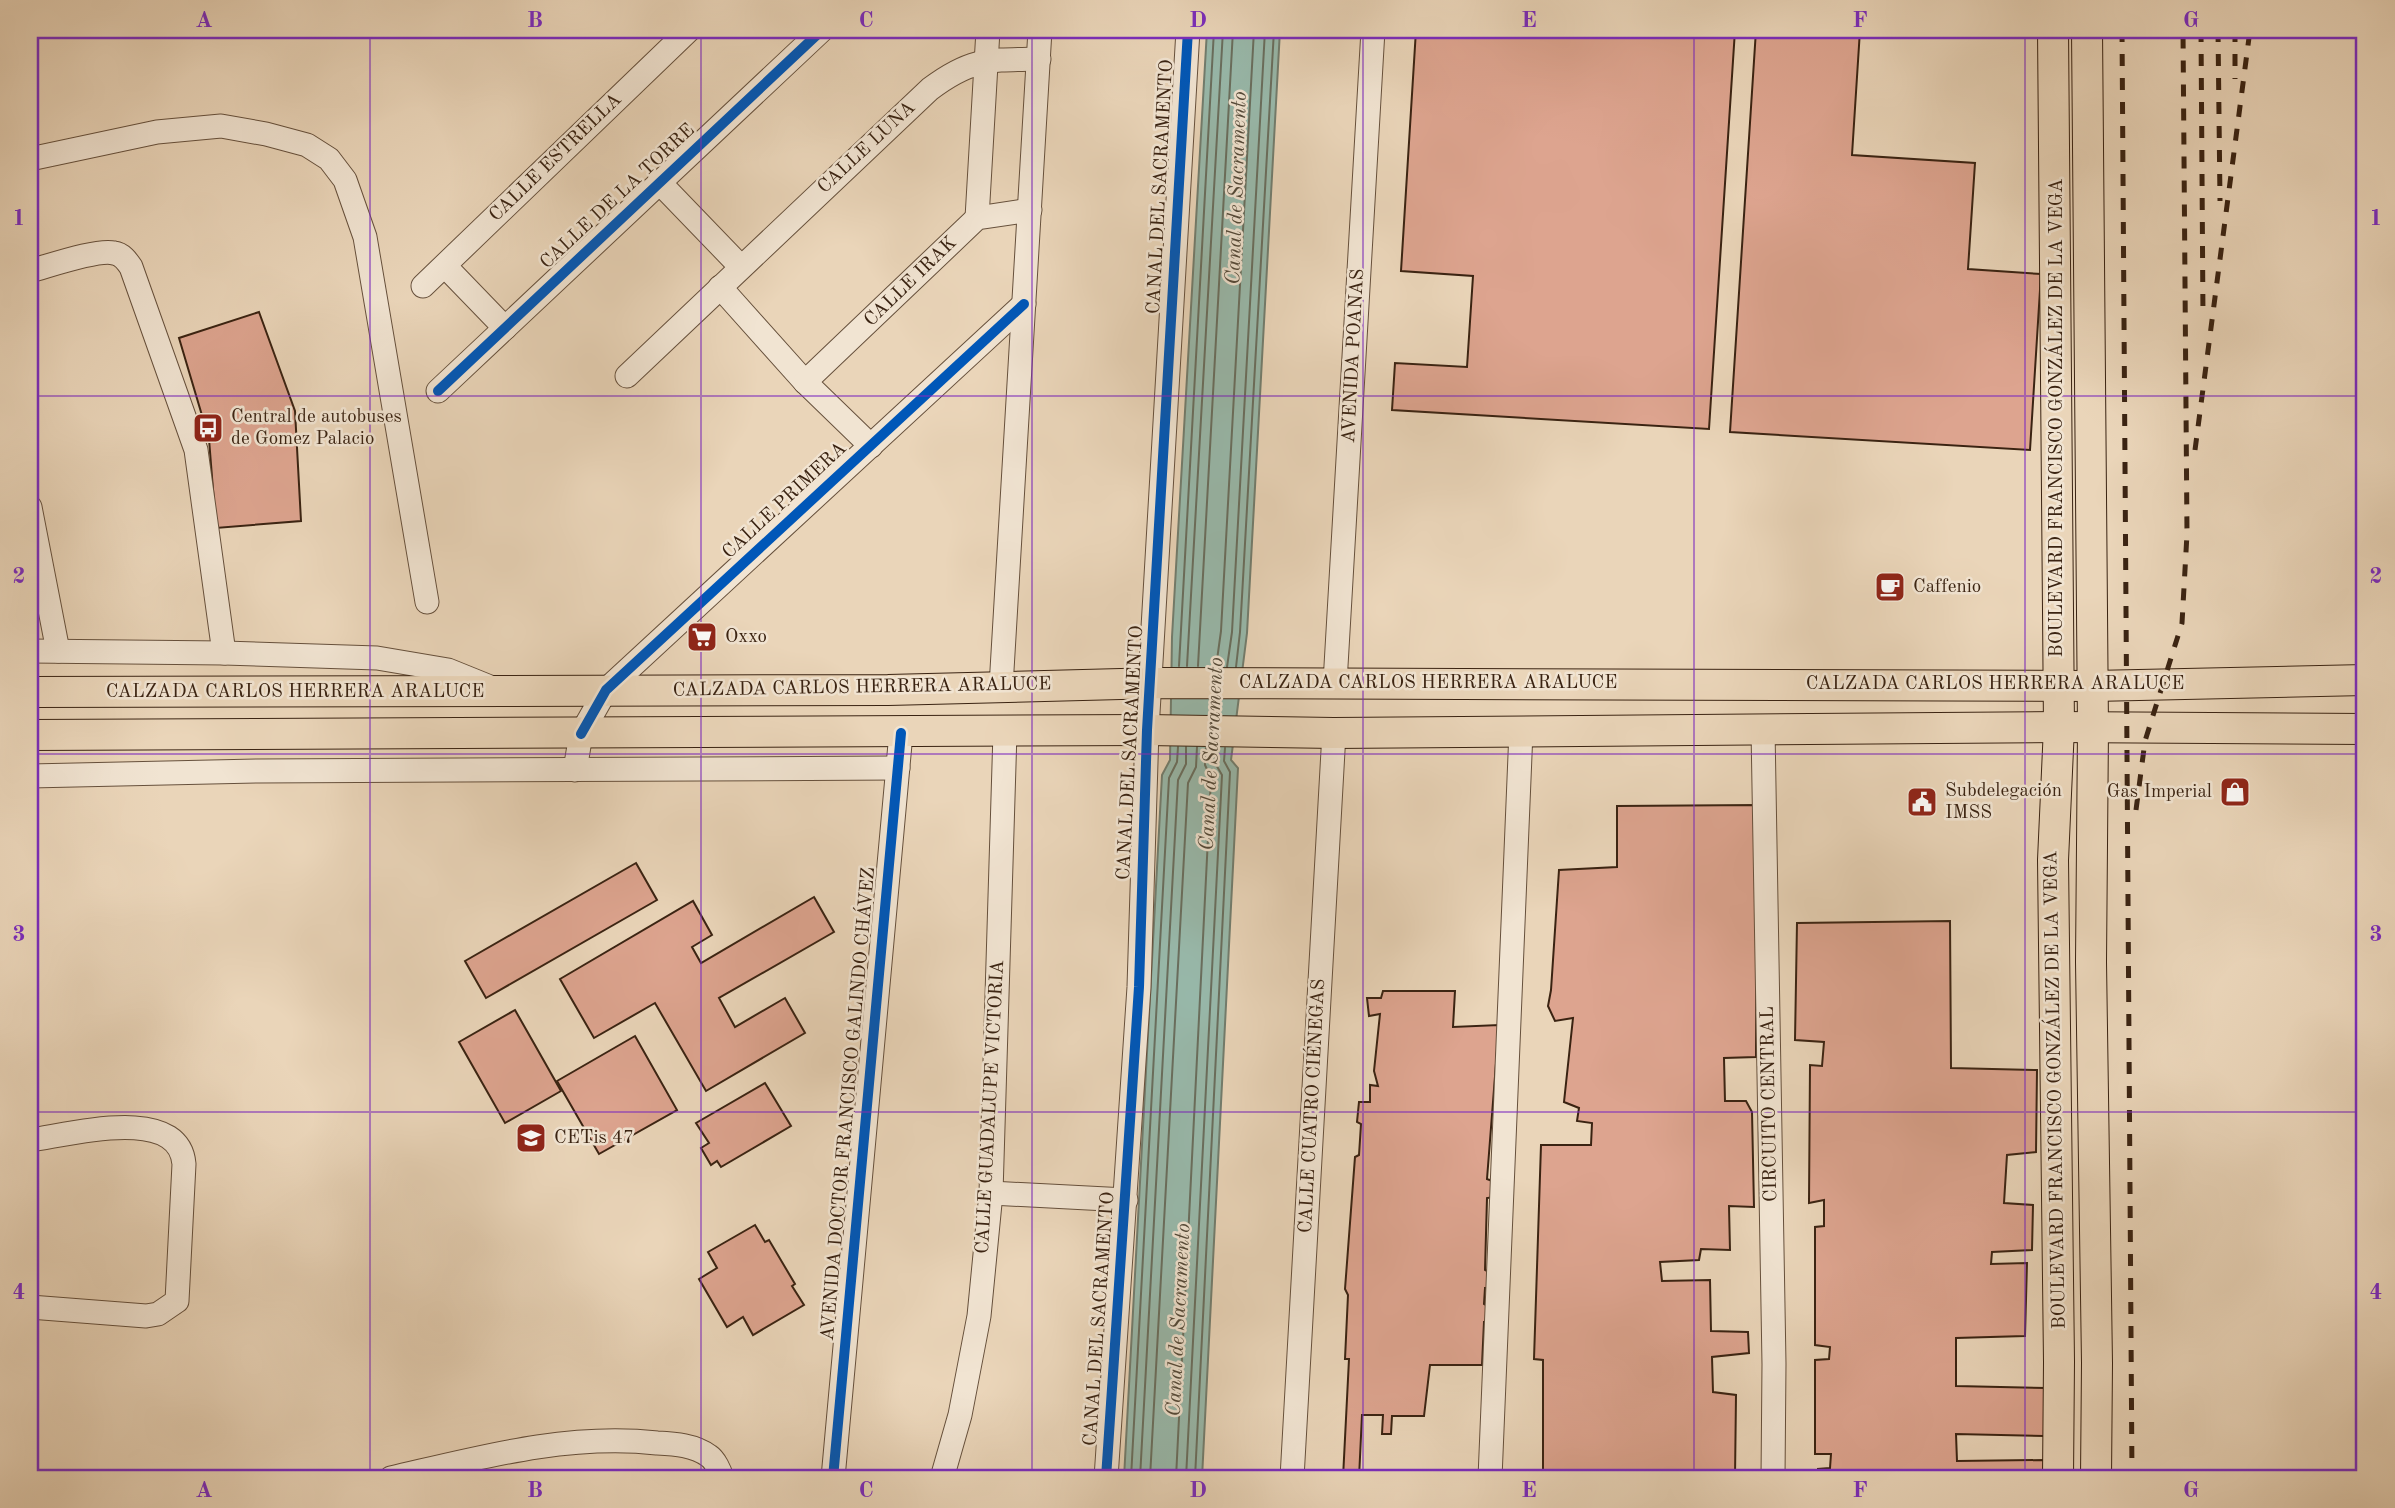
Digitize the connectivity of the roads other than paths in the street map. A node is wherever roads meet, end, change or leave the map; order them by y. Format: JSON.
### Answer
{"nodes":[{"id":1,"x":689,"y":30,"type":"edge"},
{"id":2,"x":822,"y":30,"type":"edge"},
{"id":3,"x":988,"y":30,"type":"edge"},
{"id":4,"x":1040,"y":30,"type":"edge"},
{"id":5,"x":1188,"y":30,"type":"edge"},
{"id":6,"x":1373,"y":30,"type":"edge"},
{"id":7,"x":2053,"y":30,"type":"edge"},
{"id":8,"x":2087,"y":30,"type":"edge"},
{"id":9,"x":1039,"y":59,"type":"junction"},
{"id":10,"x":985,"y":60,"type":"junction"},
{"id":11,"x":30,"y":159,"type":"edge"},
{"id":12,"x":659,"y":182,"type":"junction"},
{"id":13,"x":1030,"y":209,"type":"junction"},
{"id":14,"x":977,"y":218,"type":"junction"},
{"id":15,"x":2088,"y":242,"type":"junction"},
{"id":16,"x":2055,"y":243,"type":"junction"},
{"id":17,"x":445,"y":265,"type":"junction"},
{"id":18,"x":741,"y":267,"type":"junction"},
{"id":19,"x":30,"y":271,"type":"edge"},
{"id":20,"x":423,"y":286,"type":"dead end"},
{"id":21,"x":720,"y":287,"type":"junction"},
{"id":22,"x":1024,"y":304,"type":"junction"},
{"id":23,"x":505,"y":328,"type":"junction"},
{"id":24,"x":627,"y":376,"type":"dead end"},
{"id":25,"x":806,"y":382,"type":"junction"},
{"id":26,"x":438,"y":391,"type":"dead end"},
{"id":27,"x":871,"y":446,"type":"junction"},
{"id":28,"x":30,"y":507,"type":"edge"},
{"id":29,"x":427,"y":602,"type":"dead end"},
{"id":30,"x":30,"y":651,"type":"edge"},
{"id":31,"x":58,"y":651,"type":"junction"},
{"id":32,"x":224,"y":653,"type":"junction"},
{"id":33,"x":2355,"y":680,"type":"edge"},
{"id":34,"x":1155,"y":683,"type":"junction"},
{"id":35,"x":1335,"y":683,"type":"junction"},
{"id":36,"x":1448,"y":683,"type":"junction"},
{"id":37,"x":2059,"y":685,"type":"junction"},
{"id":38,"x":2093,"y":686,"type":"junction"},
{"id":39,"x":1002,"y":687,"type":"junction"},
{"id":40,"x":606,"y":690,"type":"junction"},
{"id":41,"x":30,"y":692,"type":"edge"},
{"id":42,"x":503,"y":692,"type":"junction"},
{"id":43,"x":2059,"y":727,"type":"junction"},
{"id":44,"x":2093,"y":728,"type":"junction"},
{"id":45,"x":2356,"y":728,"type":"edge"},
{"id":46,"x":1763,"y":729,"type":"junction"},
{"id":47,"x":1152,"y":730,"type":"junction"},
{"id":48,"x":1521,"y":731,"type":"junction"},
{"id":49,"x":1005,"y":732,"type":"junction"},
{"id":50,"x":1449,"y":732,"type":"junction"},
{"id":51,"x":901,"y":733,"type":"junction"},
{"id":52,"x":1334,"y":733,"type":"junction"},
{"id":53,"x":581,"y":734,"type":"junction"},
{"id":54,"x":30,"y":735,"type":"edge"},
{"id":55,"x":898,"y":768,"type":"junction"},
{"id":56,"x":575,"y":770,"type":"junction"},
{"id":57,"x":30,"y":776,"type":"edge"},
{"id":58,"x":2056,"y":1106,"type":"junction"},
{"id":59,"x":2093,"y":1106,"type":"junction"},
{"id":60,"x":30,"y":1140,"type":"edge"},
{"id":61,"x":991,"y":1193,"type":"junction"},
{"id":62,"x":1126,"y":1200,"type":"junction"},
{"id":63,"x":30,"y":1307,"type":"edge"},
{"id":64,"x":2059,"y":1362,"type":"junction"},
{"id":65,"x":2097,"y":1363,"type":"junction"},
{"id":66,"x":391,"y":1478,"type":"edge"},
{"id":67,"x":722,"y":1478,"type":"edge"},
{"id":68,"x":833,"y":1478,"type":"edge"},
{"id":69,"x":942,"y":1478,"type":"edge"},
{"id":70,"x":1106,"y":1478,"type":"edge"},
{"id":71,"x":1292,"y":1478,"type":"edge"},
{"id":72,"x":1490,"y":1478,"type":"edge"},
{"id":73,"x":1773,"y":1478,"type":"edge"},
{"id":74,"x":2058,"y":1478,"type":"edge"},
{"id":75,"x":2095,"y":1478,"type":"edge"}],
"edges":[{"from":1,"to":17,"type":"street","name":"CALLE ESTRELLA"},
{"from":2,"to":12,"type":"street","name":"CALLE DE LA TORRE"},
{"from":3,"to":10,"type":"street"},
{"from":4,"to":9,"type":"street"},
{"from":5,"to":34,"type":"street","name":"CANAL DEL SACRAMENTO"},
{"from":6,"to":35,"type":"street","name":"AVENIDA POANAS"},
{"from":7,"to":16,"type":"main road","name":"BOULEVARD FRANCISCO GONZÁLEZ DE LA VEGA"},
{"from":8,"to":15,"type":"main road","name":"BOULEVARD FRANCISCO GONZÁLEZ DE LA VEGA"},
{"from":9,"to":10,"type":"street","name":"CALLE LUNA"},
{"from":9,"to":13,"type":"street"},
{"from":10,"to":14,"type":"street"},
{"from":10,"to":18,"type":"street","name":"CALLE LUNA"},
{"from":11,"to":29,"type":"street"},
{"from":12,"to":18,"type":"street"},
{"from":12,"to":23,"type":"street","name":"CALLE DE LA TORRE"},
{"from":13,"to":14,"type":"street"},
{"from":13,"to":22,"type":"street"},
{"from":14,"to":25,"type":"street","name":"CALLE IRAK"},
{"from":15,"to":16,"type":"main road"},
{"from":15,"to":38,"type":"main road","name":"BOULEVARD FRANCISCO GONZÁLEZ DE LA VEGA"},
{"from":16,"to":37,"type":"main road","name":"BOULEVARD FRANCISCO GONZÁLEZ DE LA VEGA"},
{"from":17,"to":20,"type":"street","name":"CALLE ESTRELLA"},
{"from":17,"to":23,"type":"street"},
{"from":18,"to":21,"type":"street","name":"CALLE LUNA"},
{"from":19,"to":32,"type":"street"},
{"from":21,"to":24,"type":"street","name":"CALLE LUNA"},
{"from":21,"to":25,"type":"street"},
{"from":22,"to":27,"type":"street","name":"CALLE PRIMERA"},
{"from":22,"to":39,"type":"street"},
{"from":23,"to":26,"type":"street","name":"CALLE DE LA TORRE"},
{"from":25,"to":27,"type":"street"},
{"from":27,"to":40,"type":"street","name":"CALLE PRIMERA"},
{"from":28,"to":31,"type":"street"},
{"from":30,"to":31,"type":"street"},
{"from":31,"to":32,"type":"street"},
{"from":32,"to":42,"type":"street"},
{"from":33,"to":38,"type":"main road","name":"CALZADA CARLOS HERRERA ARALUCE"},
{"from":33,"to":45,"type":"main road"},
{"from":34,"to":35,"type":"main road","name":"CALZADA CARLOS HERRERA ARALUCE"},
{"from":34,"to":39,"type":"main road","name":"CALZADA CARLOS HERRERA ARALUCE"},
{"from":34,"to":47,"type":"street","name":"CANAL DEL SACRAMENTO"},
{"from":35,"to":36,"type":"main road","name":"CALZADA CARLOS HERRERA ARALUCE"},
{"from":36,"to":37,"type":"main road","name":"CALZADA CARLOS HERRERA ARALUCE"},
{"from":36,"to":50,"type":"main road"},
{"from":37,"to":38,"type":"main road","name":"CALZADA CARLOS HERRERA ARALUCE"},
{"from":37,"to":43,"type":"main road","name":"BOULEVARD FRANCISCO GONZÁLEZ DE LA VEGA"},
{"from":38,"to":44,"type":"main road","name":"BOULEVARD FRANCISCO GONZÁLEZ DE LA VEGA"},
{"from":39,"to":40,"type":"main road","name":"CALZADA CARLOS HERRERA ARALUCE"},
{"from":40,"to":42,"type":"main road","name":"CALZADA CARLOS HERRERA ARALUCE"},
{"from":40,"to":53,"type":"street","name":"CALLE PRIMERA"},
{"from":41,"to":42,"type":"main road","name":"CALZADA CARLOS HERRERA ARALUCE"},
{"from":43,"to":44,"type":"main road"},
{"from":43,"to":46,"type":"main road"},
{"from":43,"to":58,"type":"main road","name":"BOULEVARD FRANCISCO GONZÁLEZ DE LA VEGA"},
{"from":44,"to":45,"type":"main road"},
{"from":44,"to":59,"type":"main road","name":"BOULEVARD FRANCISCO GONZÁLEZ DE LA VEGA"},
{"from":46,"to":48,"type":"main road"},
{"from":46,"to":73,"type":"street","name":"CIRCUITO CENTRAL"},
{"from":47,"to":49,"type":"main road"},
{"from":47,"to":52,"type":"main road"},
{"from":47,"to":62,"type":"street","name":"CANAL DEL SACRAMENTO"},
{"from":48,"to":50,"type":"main road"},
{"from":48,"to":72,"type":"street"},
{"from":49,"to":51,"type":"main road"},
{"from":49,"to":61,"type":"street","name":"CALLE GUADALUPE VICTORIA"},
{"from":50,"to":52,"type":"main road"},
{"from":51,"to":53,"type":"main road"},
{"from":51,"to":55,"type":"street","name":"AVENIDA DOCTOR FRANCISCO GALINDO CHÁVEZ"},
{"from":52,"to":71,"type":"street","name":"CALLE CUATRO CIÉNEGAS"},
{"from":53,"to":54,"type":"main road"},
{"from":53,"to":56,"type":"street"},
{"from":55,"to":56,"type":"street"},
{"from":55,"to":68,"type":"street","name":"AVENIDA DOCTOR FRANCISCO GALINDO CHÁVEZ"},
{"from":56,"to":57,"type":"street"},
{"from":58,"to":59,"type":"main road"},
{"from":58,"to":64,"type":"main road","name":"BOULEVARD FRANCISCO GONZÁLEZ DE LA VEGA"},
{"from":59,"to":65,"type":"main road","name":"BOULEVARD FRANCISCO GONZÁLEZ DE LA VEGA"},
{"from":60,"to":63,"type":"street"},
{"from":61,"to":62,"type":"street"},
{"from":61,"to":69,"type":"street","name":"CALLE GUADALUPE VICTORIA"},
{"from":62,"to":70,"type":"street","name":"CANAL DEL SACRAMENTO"},
{"from":64,"to":65,"type":"main road"},
{"from":64,"to":74,"type":"main road","name":"BOULEVARD FRANCISCO GONZÁLEZ DE LA VEGA"},
{"from":65,"to":75,"type":"main road","name":"BOULEVARD FRANCISCO GONZÁLEZ DE LA VEGA"},
{"from":66,"to":67,"type":"street"}]}
